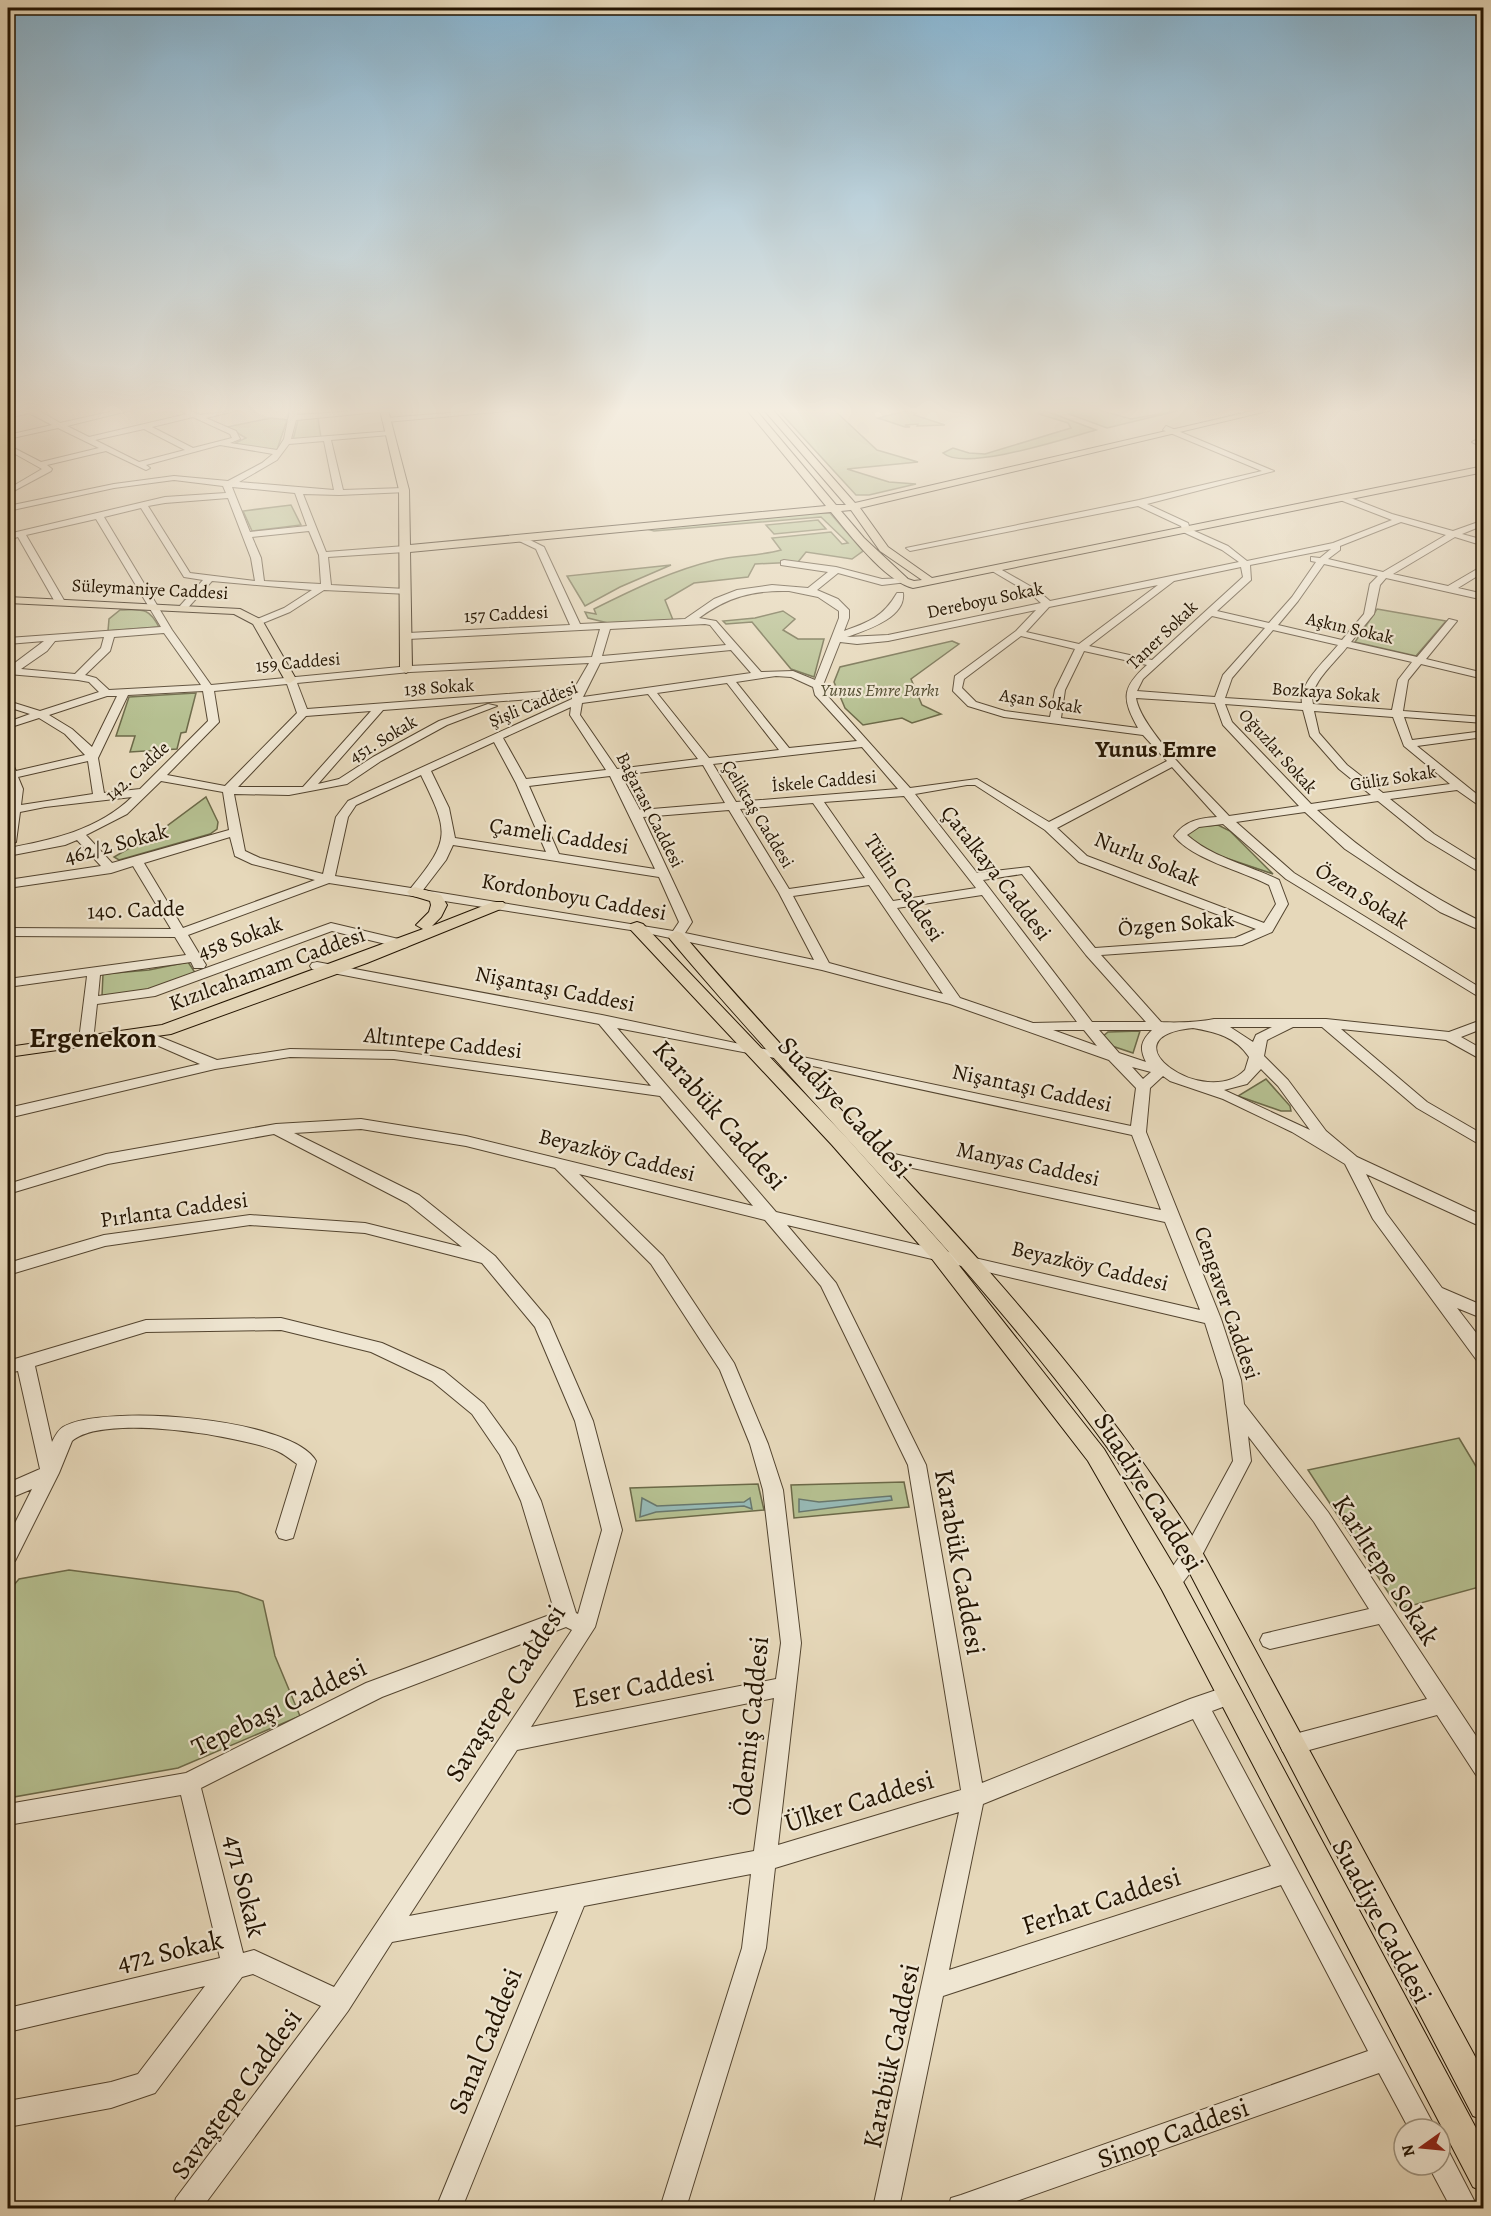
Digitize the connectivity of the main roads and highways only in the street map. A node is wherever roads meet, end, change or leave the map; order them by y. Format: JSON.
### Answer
{"nodes":[{"id":1,"x":404,"y":513,"type":"edge"},
{"id":2,"x":754,"y":513,"type":"edge"},
{"id":3,"x":761,"y":513,"type":"edge"},
{"id":4,"x":840,"y":513,"type":"edge"},
{"id":5,"x":857,"y":513,"type":"edge"},
{"id":6,"x":1251,"y":513,"type":"edge"},
{"id":7,"x":1259,"y":513,"type":"edge"},
{"id":8,"x":1185,"y":527,"type":"junction"},
{"id":9,"x":405,"y":546,"type":"junction"},
{"id":10,"x":904,"y":580,"type":"junction"},
{"id":11,"x":923,"y":581,"type":"junction"},
{"id":12,"x":8,"y":600,"type":"edge"},
{"id":13,"x":406,"y":669,"type":"road end"},
{"id":14,"x":290,"y":679,"type":"road end"},
{"id":15,"x":415,"y":892,"type":"road end"},
{"id":16,"x":479,"y":902,"type":"road end"},
{"id":17,"x":498,"y":905,"type":"road end"},
{"id":18,"x":424,"y":925,"type":"junction"},
{"id":19,"x":637,"y":927,"type":"road end"},
{"id":20,"x":676,"y":936,"type":"road end"},
{"id":21,"x":126,"y":1026,"type":"junction"},
{"id":22,"x":143,"y":1034,"type":"junction"},
{"id":23,"x":8,"y":1044,"type":"edge"},
{"id":24,"x":8,"y":1052,"type":"edge"},
{"id":25,"x":1484,"y":2105,"type":"edge"},
{"id":26,"x":1484,"y":2176,"type":"edge"}],
"edges":[{"from":1,"to":9,"type":"main road"},
{"from":2,"to":9,"type":"main road"},
{"from":3,"to":9,"type":"main road"},
{"from":4,"to":10,"type":"main road"},
{"from":5,"to":11,"type":"main road"},
{"from":6,"to":8,"type":"main road"},
{"from":7,"to":8,"type":"main road"},
{"from":8,"to":11,"type":"main road"},
{"from":8,"to":11,"type":"main road"},
{"from":9,"to":13,"type":"main road"},
{"from":10,"to":11,"type":"main road"},
{"from":10,"to":11,"type":"main road"},
{"from":12,"to":14,"type":"main road","name":"Süleymaniye Caddesi"},
{"from":15,"to":18,"type":"main road"},
{"from":16,"to":18,"type":"main road","name":"Kızılcahamam Caddesi"},
{"from":17,"to":22,"type":"main road","name":"Kızılcahamam Caddesi"},
{"from":18,"to":21,"type":"main road","name":"Kızılcahamam Caddesi"},
{"from":19,"to":26,"type":"main road","name":"Suadiye Caddesi"},
{"from":20,"to":25,"type":"main road","name":"Suadiye Caddesi"},
{"from":21,"to":22,"type":"main road"},
{"from":21,"to":23,"type":"main road","name":"Kızılcahamam Caddesi"},
{"from":22,"to":24,"type":"main road","name":"Kızılcahamam Caddesi"}]}
